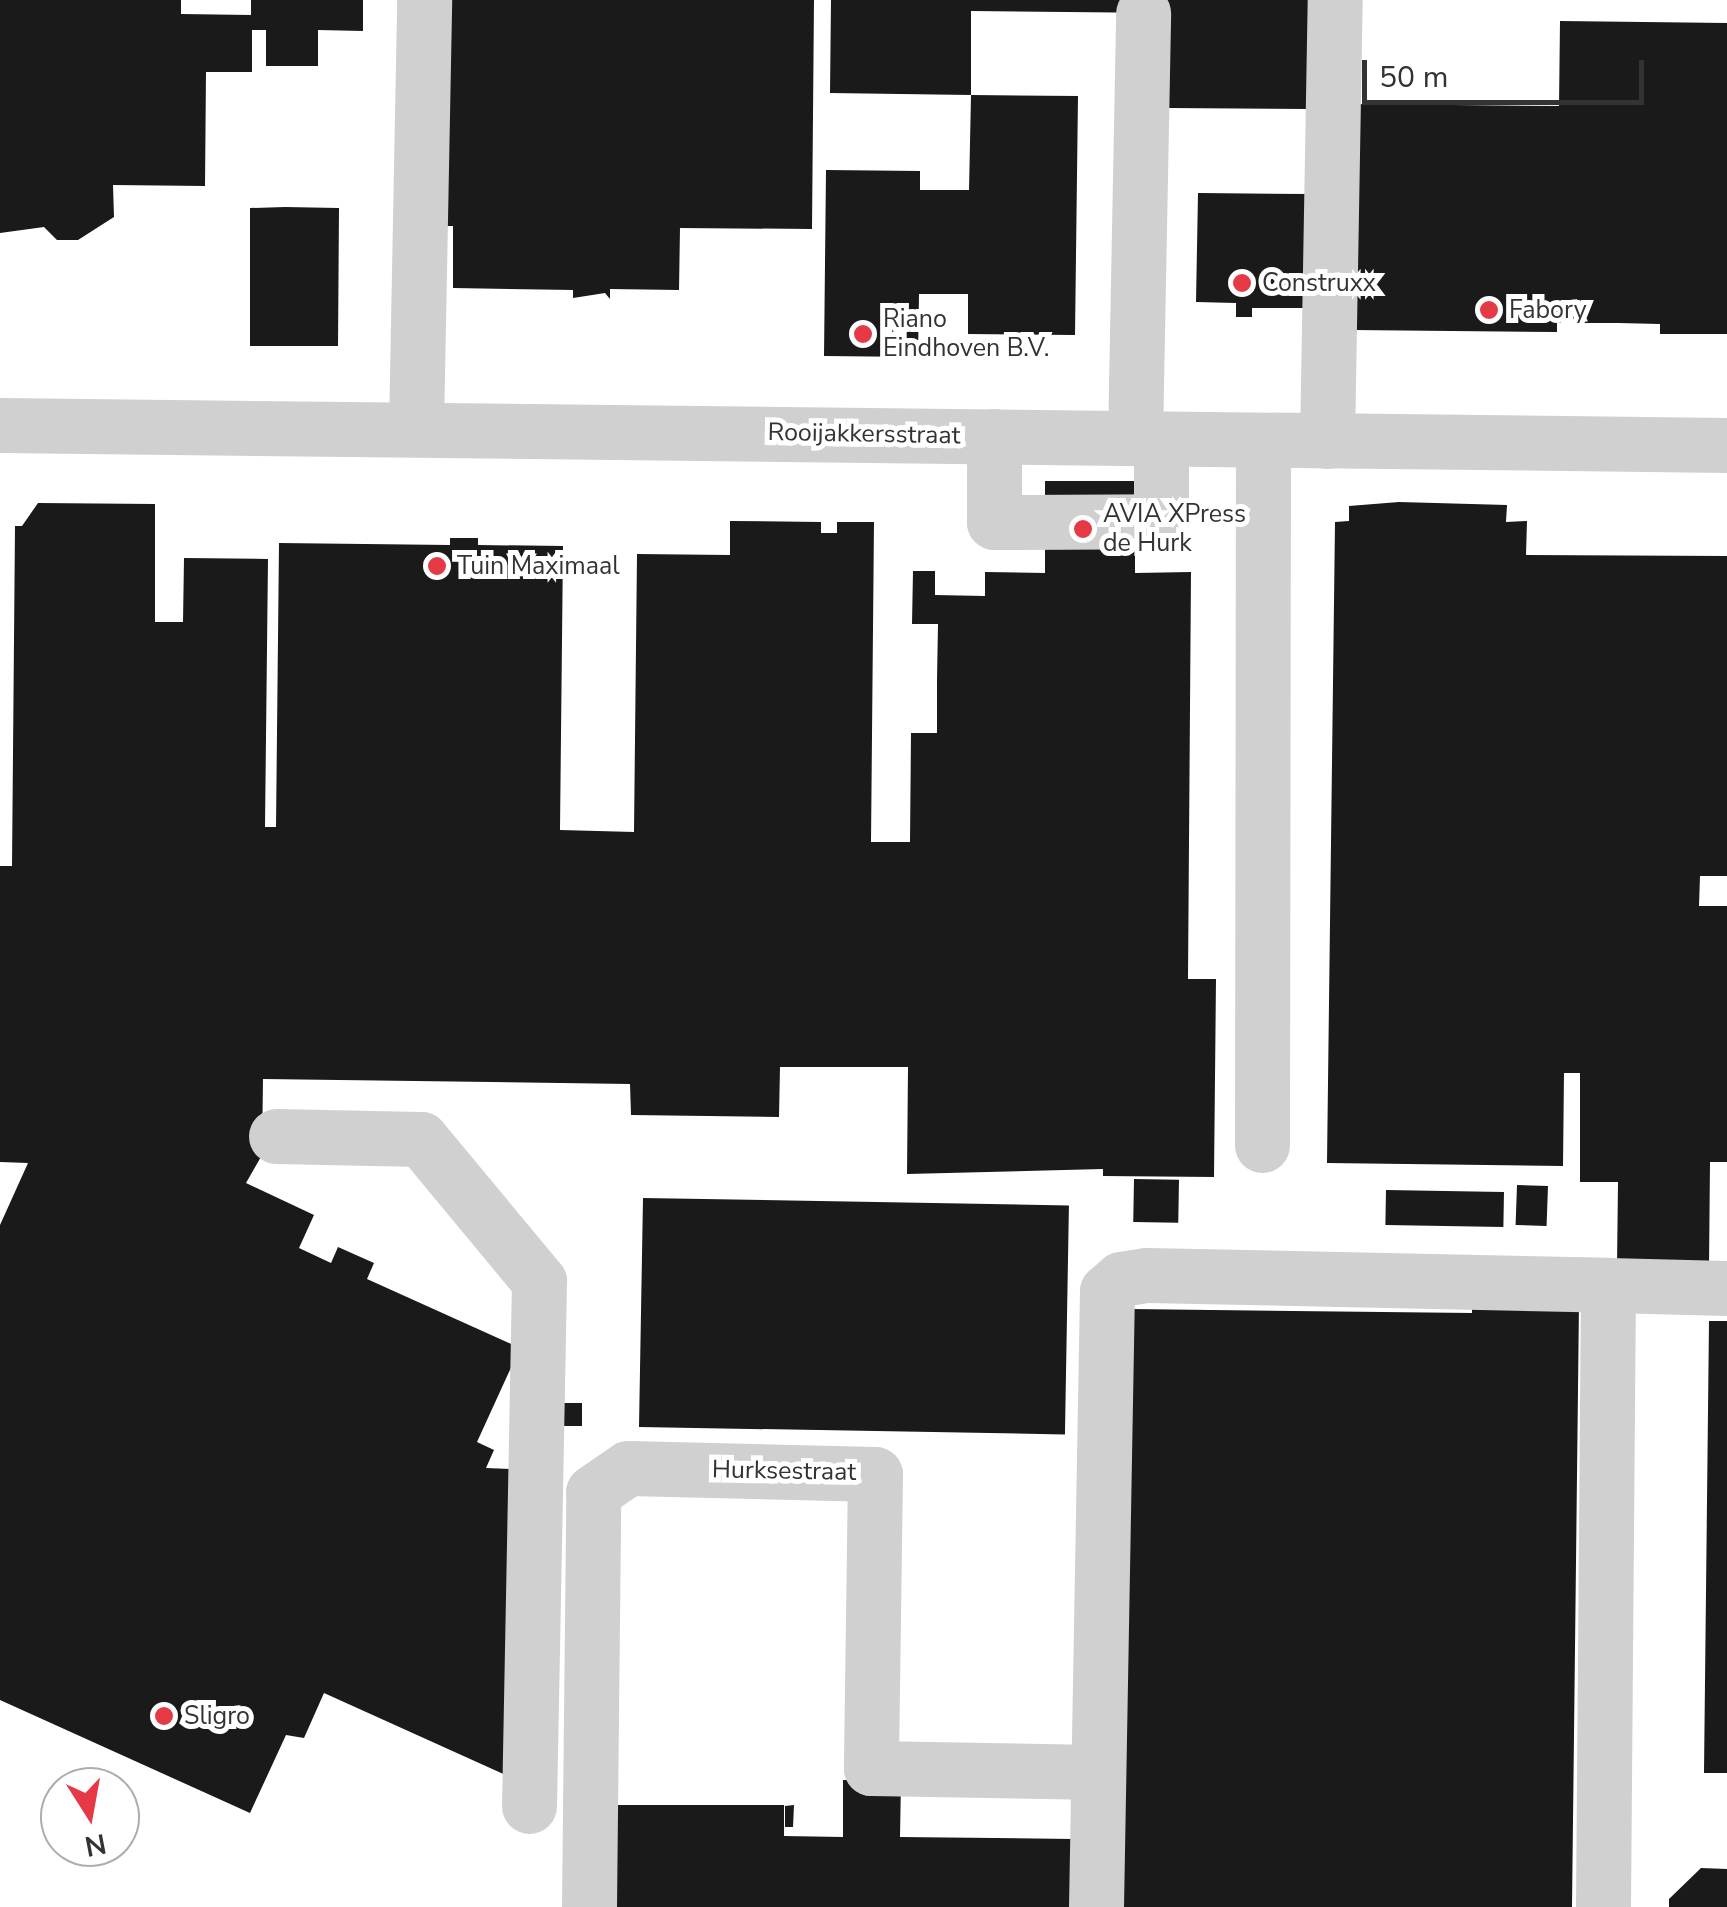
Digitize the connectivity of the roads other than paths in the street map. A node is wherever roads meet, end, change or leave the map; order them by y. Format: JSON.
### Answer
{"nodes":[{"id":1,"x":424,"y":0,"type":"edge"},
{"id":2,"x":1335,"y":0,"type":"edge"},
{"id":3,"x":1143,"y":13,"type":"dead end"},
{"id":4,"x":0,"y":425,"type":"edge"},
{"id":5,"x":416,"y":428,"type":"junction"},
{"id":6,"x":994,"y":436,"type":"junction"},
{"id":7,"x":1148,"y":438,"type":"junction"},
{"id":8,"x":1263,"y":440,"type":"junction"},
{"id":9,"x":1327,"y":440,"type":"junction"},
{"id":10,"x":1727,"y":445,"type":"edge"},
{"id":11,"x":276,"y":1136,"type":"dead end"},
{"id":12,"x":1262,"y":1145,"type":"dead end"},
{"id":13,"x":1608,"y":1285,"type":"junction"},
{"id":14,"x":1727,"y":1288,"type":"edge"},
{"id":15,"x":1098,"y":1772,"type":"junction"},
{"id":16,"x":528,"y":1806,"type":"dead end"},
{"id":17,"x":589,"y":1907,"type":"edge"},
{"id":18,"x":1096,"y":1907,"type":"edge"},
{"id":19,"x":1603,"y":1907,"type":"edge"}],
"edges":[{"from":1,"to":5,"type":"street"},
{"from":2,"to":9,"type":"street"},
{"from":3,"to":7,"type":"street"},
{"from":4,"to":5,"type":"street","name":"Rooijakkersstraat"},
{"from":5,"to":6,"type":"street","name":"Rooijakkersstraat"},
{"from":6,"to":7,"type":"street","name":"Rooijakkersstraat"},
{"from":6,"to":7,"type":"street"},
{"from":7,"to":8,"type":"street","name":"Rooijakkersstraat"},
{"from":8,"to":9,"type":"street","name":"Rooijakkersstraat"},
{"from":8,"to":12,"type":"street"},
{"from":9,"to":10,"type":"street","name":"Rooijakkersstraat"},
{"from":11,"to":16,"type":"street"},
{"from":13,"to":14,"type":"street"},
{"from":13,"to":15,"type":"street"},
{"from":13,"to":19,"type":"street"},
{"from":15,"to":17,"type":"street","name":"Hurksestraat"},
{"from":15,"to":18,"type":"street"}]}
